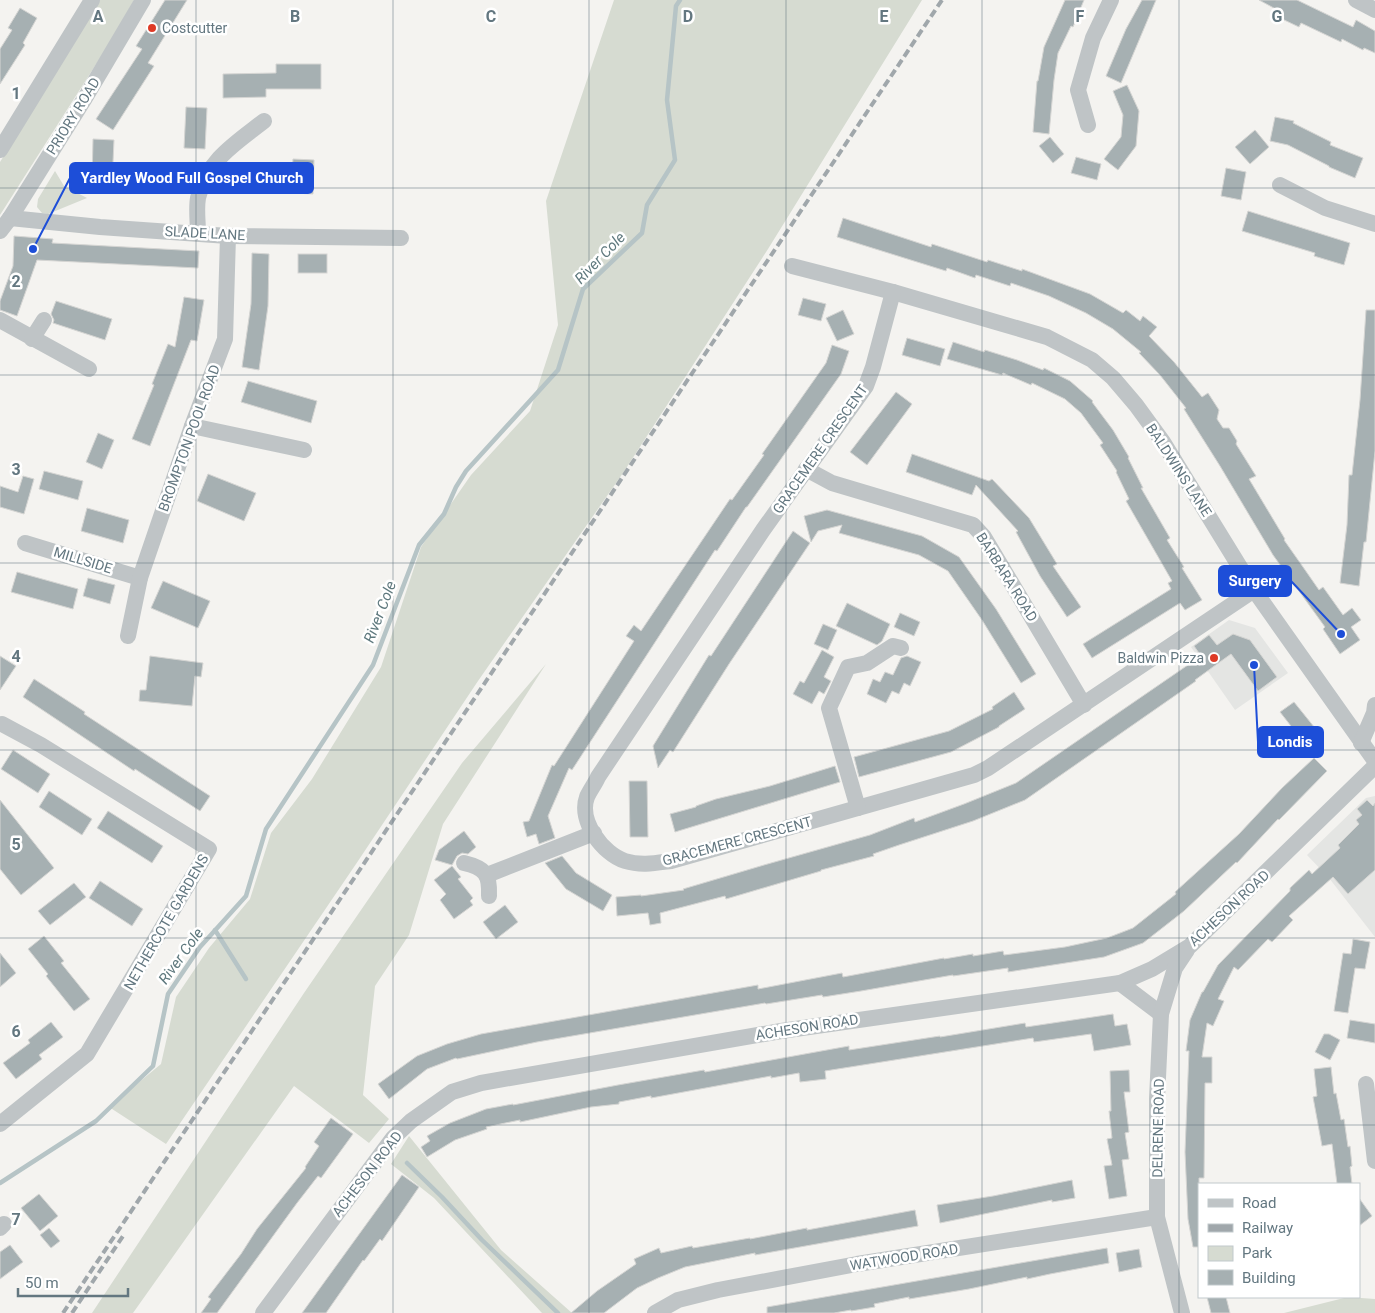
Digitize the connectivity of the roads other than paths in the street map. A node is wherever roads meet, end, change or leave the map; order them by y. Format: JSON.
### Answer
{"nodes":[{"id":1,"x":92,"y":0,"type":"edge"},
{"id":2,"x":144,"y":0,"type":"edge"},
{"id":3,"x":1112,"y":0,"type":"edge"},
{"id":4,"x":1356,"y":0,"type":"edge"},
{"id":5,"x":1375,"y":10,"type":"edge"},
{"id":6,"x":264,"y":121,"type":"dead end"},
{"id":7,"x":1088,"y":125,"type":"dead end"},
{"id":8,"x":0,"y":150,"type":"edge"},
{"id":9,"x":1280,"y":185,"type":"dead end"},
{"id":10,"x":1375,"y":224,"type":"edge"},
{"id":11,"x":5,"y":225,"type":"edge"},
{"id":12,"x":198,"y":233,"type":"junction"},
{"id":13,"x":228,"y":236,"type":"junction"},
{"id":14,"x":401,"y":238,"type":"dead end"},
{"id":15,"x":792,"y":266,"type":"dead end"},
{"id":16,"x":893,"y":292,"type":"junction"},
{"id":17,"x":0,"y":320,"type":"edge"},
{"id":18,"x":44,"y":320,"type":"dead end"},
{"id":19,"x":32,"y":339,"type":"junction"},
{"id":20,"x":89,"y":369,"type":"dead end"},
{"id":21,"x":192,"y":426,"type":"junction"},
{"id":22,"x":304,"y":450,"type":"dead end"},
{"id":23,"x":806,"y":469,"type":"junction"},
{"id":24,"x":25,"y":543,"type":"dead end"},
{"id":25,"x":140,"y":578,"type":"junction"},
{"id":26,"x":1254,"y":590,"type":"junction"},
{"id":27,"x":128,"y":636,"type":"dead end"},
{"id":28,"x":901,"y":648,"type":"dead end"},
{"id":29,"x":1084,"y":705,"type":"junction"},
{"id":30,"x":1375,"y":706,"type":"edge"},
{"id":31,"x":2,"y":724,"type":"dead end"},
{"id":32,"x":1361,"y":743,"type":"junction"},
{"id":33,"x":1375,"y":761,"type":"edge"},
{"id":34,"x":1375,"y":766,"type":"edge"},
{"id":35,"x":858,"y":808,"type":"junction"},
{"id":36,"x":594,"y":833,"type":"junction"},
{"id":37,"x":464,"y":863,"type":"dead end"},
{"id":38,"x":487,"y":875,"type":"junction"},
{"id":39,"x":489,"y":896,"type":"dead end"},
{"id":40,"x":1190,"y":946,"type":"junction"},
{"id":41,"x":1120,"y":983,"type":"junction"},
{"id":42,"x":1161,"y":1014,"type":"junction"},
{"id":43,"x":1366,"y":1084,"type":"dead end"},
{"id":44,"x":0,"y":1124,"type":"edge"},
{"id":45,"x":1375,"y":1161,"type":"edge"},
{"id":46,"x":1157,"y":1217,"type":"junction"},
{"id":47,"x":263,"y":1313,"type":"edge"},
{"id":48,"x":655,"y":1313,"type":"edge"},
{"id":49,"x":1182,"y":1313,"type":"edge"}],
"edges":[{"from":1,"to":8,"type":"street"},
{"from":2,"to":11,"type":"street","name":"PRIORY ROAD"},
{"from":3,"to":7,"type":"street"},
{"from":4,"to":5,"type":"street"},
{"from":6,"to":12,"type":"street"},
{"from":9,"to":10,"type":"street"},
{"from":11,"to":12,"type":"street","name":"SLADE LANE"},
{"from":12,"to":13,"type":"street","name":"SLADE LANE"},
{"from":13,"to":14,"type":"street","name":"SLADE LANE"},
{"from":13,"to":21,"type":"street","name":"BROMPTON POOL ROAD"},
{"from":15,"to":16,"type":"street","name":"BALDWINS LANE"},
{"from":16,"to":23,"type":"street","name":"GRACEMERE CRESCENT"},
{"from":16,"to":26,"type":"street","name":"BALDWINS LANE"},
{"from":17,"to":19,"type":"street"},
{"from":18,"to":19,"type":"street"},
{"from":19,"to":20,"type":"street"},
{"from":21,"to":22,"type":"street"},
{"from":21,"to":25,"type":"street","name":"BROMPTON POOL ROAD"},
{"from":23,"to":29,"type":"street","name":"BARBARA ROAD"},
{"from":23,"to":36,"type":"street","name":"GRACEMERE CRESCENT"},
{"from":24,"to":25,"type":"street","name":"MILLSIDE"},
{"from":25,"to":27,"type":"street","name":"BROMPTON POOL ROAD"},
{"from":26,"to":29,"type":"street","name":"GRACEMERE CRESCENT"},
{"from":26,"to":32,"type":"street","name":"BALDWINS LANE"},
{"from":28,"to":35,"type":"street"},
{"from":29,"to":35,"type":"street","name":"GRACEMERE CRESCENT"},
{"from":30,"to":32,"type":"street"},
{"from":31,"to":44,"type":"street","name":"NETHERCOTE GARDENS"},
{"from":32,"to":33,"type":"street","name":"BALDWINS LANE"},
{"from":34,"to":40,"type":"street","name":"ACHESON ROAD"},
{"from":35,"to":36,"type":"street","name":"GRACEMERE CRESCENT"},
{"from":36,"to":38,"type":"street"},
{"from":37,"to":38,"type":"street"},
{"from":38,"to":39,"type":"street"},
{"from":40,"to":41,"type":"street","name":"ACHESON ROAD"},
{"from":40,"to":42,"type":"street","name":"DELRENE ROAD"},
{"from":41,"to":42,"type":"street"},
{"from":41,"to":47,"type":"street","name":"ACHESON ROAD"},
{"from":42,"to":46,"type":"street","name":"DELRENE ROAD"},
{"from":43,"to":45,"type":"street"},
{"from":46,"to":48,"type":"street","name":"WATWOOD ROAD"},
{"from":46,"to":49,"type":"street","name":"DELRENE ROAD"}]}
